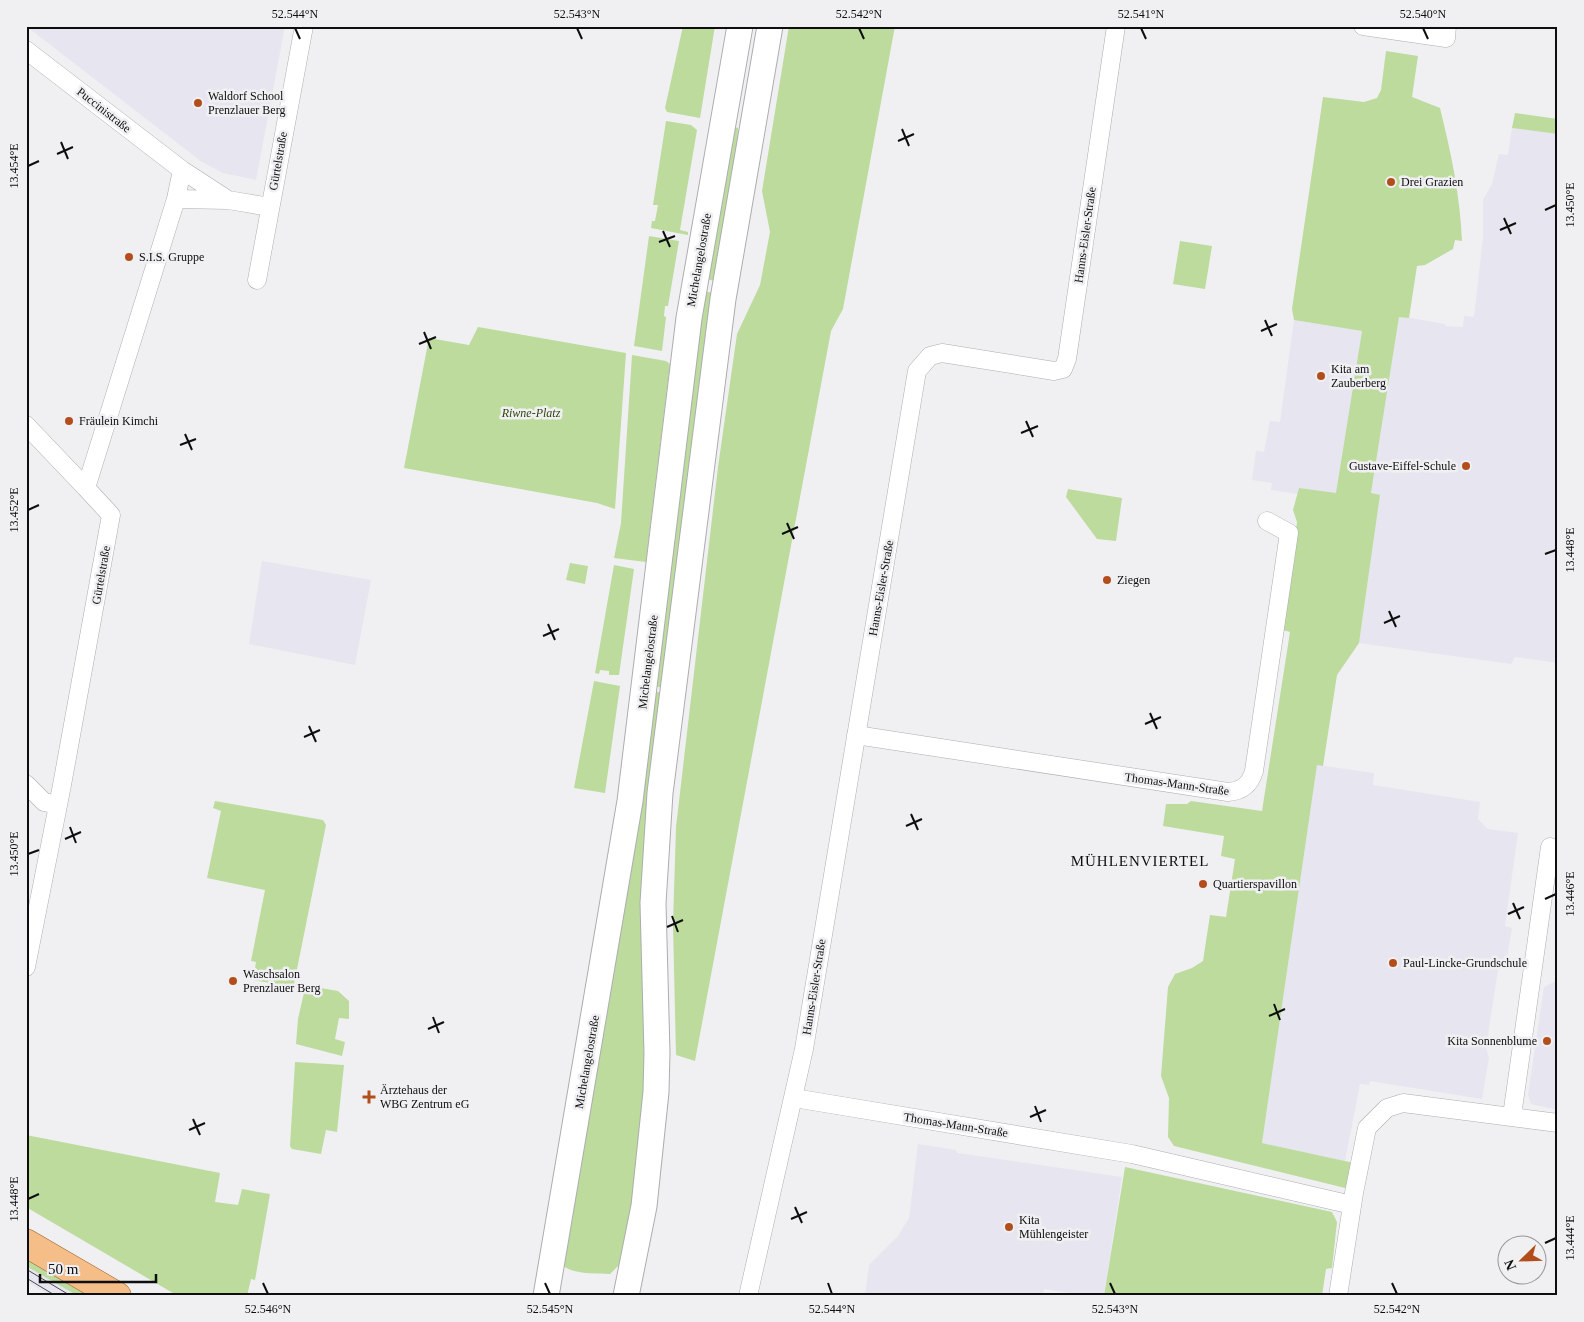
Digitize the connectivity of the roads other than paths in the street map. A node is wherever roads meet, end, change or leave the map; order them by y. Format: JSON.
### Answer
{"nodes":[{"id":1,"x":304,"y":26,"type":"edge"},
{"id":2,"x":740,"y":26,"type":"edge"},
{"id":3,"x":770,"y":26,"type":"edge"},
{"id":4,"x":1116,"y":26,"type":"edge"},
{"id":5,"x":1363,"y":26,"type":"edge"},
{"id":6,"x":1447,"y":26,"type":"edge"},
{"id":7,"x":26,"y":50,"type":"edge"},
{"id":8,"x":182,"y":170,"type":"junction"},
{"id":9,"x":176,"y":199,"type":"junction"},
{"id":10,"x":228,"y":200,"type":"junction"},
{"id":11,"x":270,"y":207,"type":"junction"},
{"id":12,"x":257,"y":280,"type":"dead end"},
{"id":13,"x":26,"y":425,"type":"edge"},
{"id":14,"x":86,"y":488,"type":"junction"},
{"id":15,"x":1267,"y":521,"type":"dead end"},
{"id":16,"x":856,"y":734,"type":"junction"},
{"id":17,"x":26,"y":784,"type":"edge"},
{"id":18,"x":58,"y":805,"type":"junction"},
{"id":19,"x":1550,"y":847,"type":"dead end"},
{"id":20,"x":27,"y":957,"type":"edge"},
{"id":21,"x":794,"y":1098,"type":"junction"},
{"id":22,"x":1512,"y":1116,"type":"junction"},
{"id":23,"x":1558,"y":1123,"type":"edge"},
{"id":24,"x":1352,"y":1205,"type":"junction"},
{"id":25,"x":26,"y":1243,"type":"edge"},
{"id":26,"x":629,"y":1295,"type":"edge"},
{"id":27,"x":117,"y":1296,"type":"edge"},
{"id":28,"x":546,"y":1296,"type":"edge"},
{"id":29,"x":748,"y":1296,"type":"edge"},
{"id":30,"x":1338,"y":1296,"type":"edge"}],
"edges":[{"from":1,"to":11,"type":"street","name":"Gürtelstraße"},
{"from":2,"to":28,"type":"main road","name":"Michelangelostraße"},
{"from":3,"to":26,"type":"main road"},
{"from":4,"to":16,"type":"street","name":"Hanns-Eisler-Straße"},
{"from":5,"to":6,"type":"street"},
{"from":7,"to":8,"type":"street","name":"Puccinistraße"},
{"from":8,"to":9,"type":"street"},
{"from":8,"to":10,"type":"street","name":"Gürtelstraße"},
{"from":9,"to":10,"type":"street","name":"Gürtelstraße"},
{"from":9,"to":14,"type":"street"},
{"from":10,"to":11,"type":"street","name":"Gürtelstraße"},
{"from":11,"to":12,"type":"street","name":"Gürtelstraße"},
{"from":13,"to":14,"type":"street"},
{"from":14,"to":18,"type":"street","name":"Gürtelstraße"},
{"from":15,"to":16,"type":"street","name":"Thomas-Mann-Straße"},
{"from":16,"to":21,"type":"street","name":"Hanns-Eisler-Straße"},
{"from":17,"to":18,"type":"street"},
{"from":18,"to":20,"type":"street","name":"Gürtelstraße"},
{"from":19,"to":22,"type":"street"},
{"from":21,"to":24,"type":"street","name":"Thomas-Mann-Straße"},
{"from":21,"to":29,"type":"street","name":"Hanns-Eisler-Straße"},
{"from":22,"to":23,"type":"street"},
{"from":22,"to":24,"type":"street"},
{"from":24,"to":30,"type":"street"},
{"from":25,"to":27,"type":"main road"}]}
